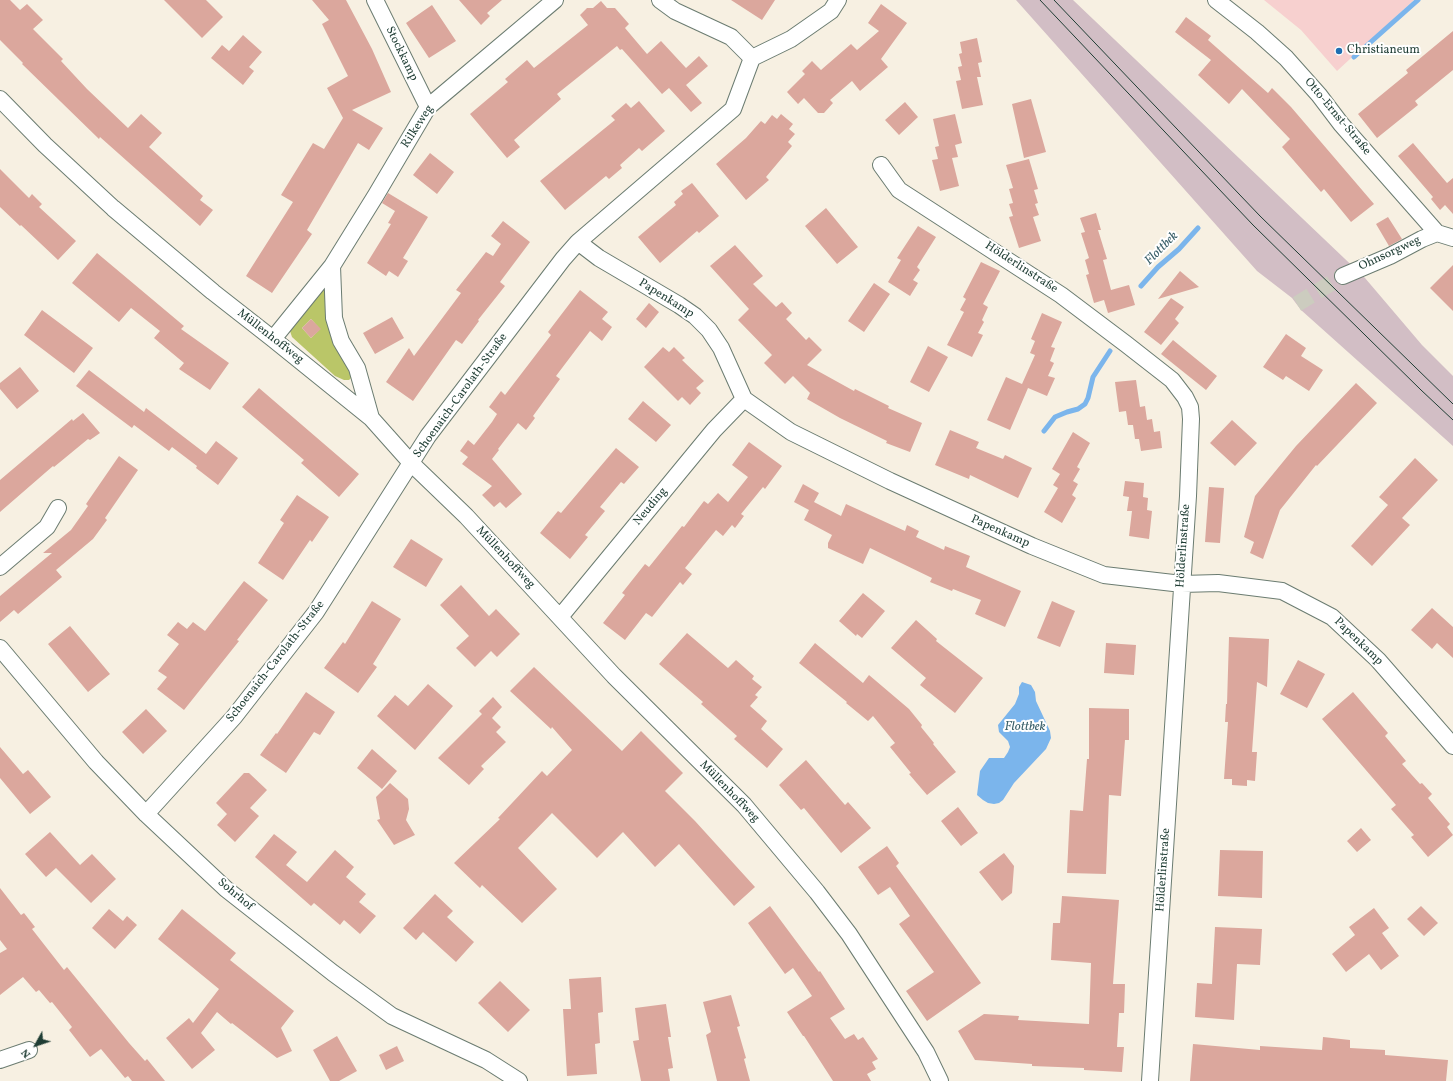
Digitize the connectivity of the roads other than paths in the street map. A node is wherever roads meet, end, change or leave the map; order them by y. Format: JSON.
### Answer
{"nodes":[{"id":1,"x":375,"y":0,"type":"edge"},
{"id":2,"x":556,"y":0,"type":"edge"},
{"id":3,"x":660,"y":0,"type":"edge"},
{"id":4,"x":838,"y":0,"type":"edge"},
{"id":5,"x":1216,"y":0,"type":"edge"},
{"id":6,"x":752,"y":58,"type":"junction"},
{"id":7,"x":0,"y":100,"type":"edge"},
{"id":8,"x":428,"y":107,"type":"junction"},
{"id":9,"x":881,"y":165,"type":"dead end"},
{"id":10,"x":1437,"y":233,"type":"junction"},
{"id":11,"x":1453,"y":238,"type":"edge"},
{"id":12,"x":578,"y":242,"type":"junction"},
{"id":13,"x":332,"y":266,"type":"junction"},
{"id":14,"x":1343,"y":276,"type":"tunnel mouth"},
{"id":15,"x":273,"y":338,"type":"junction"},
{"id":16,"x":744,"y":399,"type":"junction"},
{"id":17,"x":371,"y":418,"type":"junction"},
{"id":18,"x":412,"y":464,"type":"junction"},
{"id":19,"x":58,"y":508,"type":"dead end"},
{"id":20,"x":0,"y":567,"type":"edge"},
{"id":21,"x":1182,"y":584,"type":"junction"},
{"id":22,"x":560,"y":617,"type":"junction"},
{"id":23,"x":0,"y":648,"type":"edge"},
{"id":24,"x":1453,"y":746,"type":"edge"},
{"id":25,"x":146,"y":814,"type":"junction"},
{"id":26,"x":29,"y":1050,"type":"dead end"},
{"id":27,"x":0,"y":1060,"type":"edge"},
{"id":28,"x":519,"y":1081,"type":"edge"},
{"id":29,"x":940,"y":1081,"type":"edge"},
{"id":30,"x":1150,"y":1081,"type":"edge"}],
"edges":[{"from":1,"to":8,"type":"street","name":"Stockkamp"},
{"from":2,"to":8,"type":"street","name":"Rilkeweg"},
{"from":3,"to":6,"type":"street"},
{"from":4,"to":6,"type":"street"},
{"from":5,"to":10,"type":"street","name":"Otto-Ernst-Straße"},
{"from":6,"to":12,"type":"street","name":"Schoenaich-Carolath-Straße"},
{"from":7,"to":15,"type":"street","name":"Müllenhoffweg"},
{"from":8,"to":13,"type":"street","name":"Rilkeweg"},
{"from":9,"to":21,"type":"street","name":"Hölderlinstraße"},
{"from":10,"to":11,"type":"street","name":"Otto-Ernst-Straße"},
{"from":10,"to":14,"type":"street","name":"Ohnsorgweg"},
{"from":12,"to":16,"type":"street","name":"Papenkamp"},
{"from":12,"to":18,"type":"street","name":"Schoenaich-Carolath-Straße"},
{"from":13,"to":15,"type":"street","name":"Rilkeweg"},
{"from":13,"to":17,"type":"street"},
{"from":15,"to":17,"type":"street","name":"Müllenhoffweg"},
{"from":16,"to":21,"type":"street","name":"Papenkamp"},
{"from":16,"to":22,"type":"street","name":"Neuding"},
{"from":17,"to":18,"type":"street","name":"Müllenhoffweg"},
{"from":18,"to":22,"type":"street","name":"Müllenhoffweg"},
{"from":18,"to":25,"type":"street","name":"Schoenaich-Carolath-Straße"},
{"from":19,"to":20,"type":"street"},
{"from":21,"to":24,"type":"street","name":"Papenkamp"},
{"from":21,"to":30,"type":"street","name":"Hölderlinstraße"},
{"from":22,"to":29,"type":"street","name":"Müllenhoffweg"},
{"from":23,"to":25,"type":"street","name":"Sohrhof"},
{"from":25,"to":28,"type":"street","name":"Sohrhof"},
{"from":26,"to":27,"type":"street"}]}
